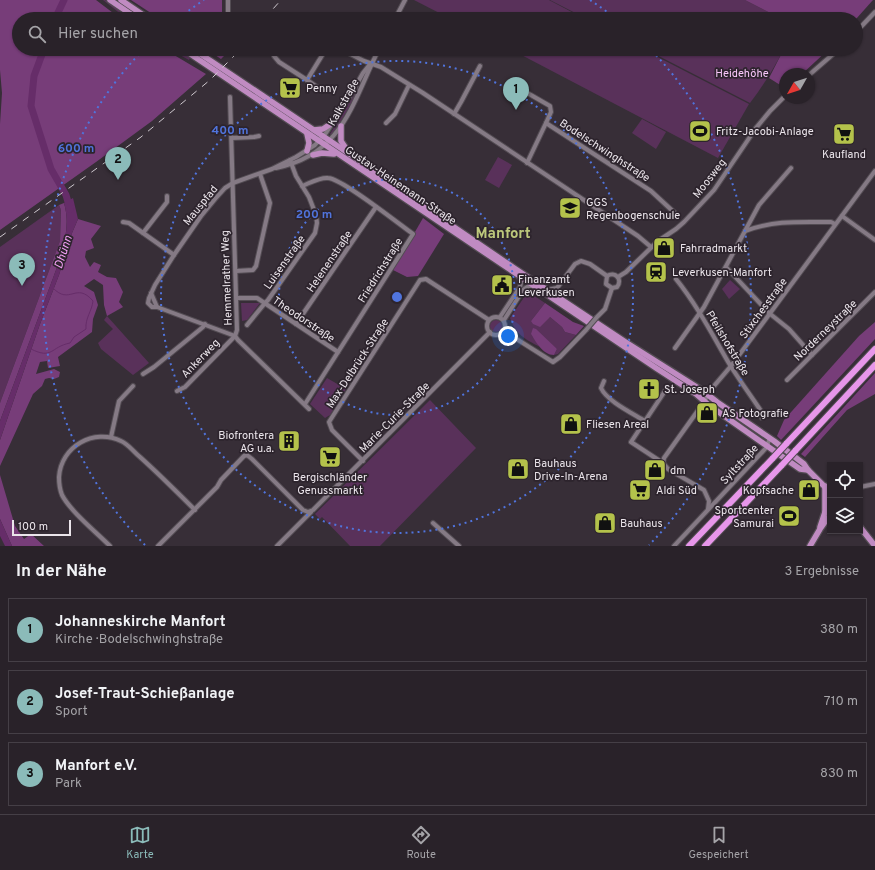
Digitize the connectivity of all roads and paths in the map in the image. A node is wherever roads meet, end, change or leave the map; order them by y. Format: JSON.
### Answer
{"nodes":[{"id":1,"x":110,"y":0,"type":"edge"},
{"id":2,"x":121,"y":0,"type":"edge"},
{"id":3,"x":228,"y":0,"type":"edge"},
{"id":4,"x":405,"y":0,"type":"edge"},
{"id":5,"x":128,"y":12,"type":"edge"},
{"id":6,"x":139,"y":12,"type":"edge"},
{"id":7,"x":228,"y":12,"type":"edge"},
{"id":8,"x":399,"y":12,"type":"edge"},
{"id":9,"x":875,"y":12,"type":"edge"},
{"id":10,"x":863,"y":25,"type":"edge"},
{"id":11,"x":193,"y":56,"type":"edge"},
{"id":12,"x":204,"y":56,"type":"edge"},
{"id":13,"x":274,"y":56,"type":"dead end"},
{"id":14,"x":322,"y":56,"type":"edge"},
{"id":15,"x":354,"y":56,"type":"edge"},
{"id":16,"x":375,"y":56,"type":"edge"},
{"id":17,"x":831,"y":56,"type":"edge"},
{"id":18,"x":371,"y":63,"type":"junction"},
{"id":19,"x":480,"y":66,"type":"dead end"},
{"id":20,"x":815,"y":70,"type":"edge"},
{"id":21,"x":307,"y":80,"type":"junction"},
{"id":22,"x":409,"y":85,"type":"junction"},
{"id":23,"x":516,"y":87,"type":"dead end"},
{"id":24,"x":321,"y":90,"type":"dead end"},
{"id":25,"x":230,"y":97,"type":"dead end"},
{"id":26,"x":779,"y":102,"type":"edge"},
{"id":27,"x":454,"y":114,"type":"junction"},
{"id":28,"x":332,"y":123,"type":"junction"},
{"id":29,"x":386,"y":123,"type":"dead end"},
{"id":30,"x":546,"y":123,"type":"junction"},
{"id":31,"x":341,"y":126,"type":"junction"},
{"id":32,"x":314,"y":130,"type":"junction"},
{"id":33,"x":307,"y":134,"type":"junction"},
{"id":34,"x":259,"y":136,"type":"dead end"},
{"id":35,"x":324,"y":137,"type":"junction"},
{"id":36,"x":232,"y":138,"type":"junction"},
{"id":37,"x":329,"y":141,"type":"junction"},
{"id":38,"x":319,"y":142,"type":"junction"},
{"id":39,"x":324,"y":146,"type":"junction"},
{"id":40,"x":307,"y":151,"type":"junction"},
{"id":41,"x":337,"y":154,"type":"junction"},
{"id":42,"x":312,"y":155,"type":"junction"},
{"id":43,"x":351,"y":155,"type":"junction"},
{"id":44,"x":291,"y":162,"type":"junction"},
{"id":45,"x":526,"y":163,"type":"junction"},
{"id":46,"x":791,"y":168,"type":"dead end"},
{"id":47,"x":875,"y":171,"type":"edge"},
{"id":48,"x":260,"y":174,"type":"junction"},
{"id":49,"x":233,"y":183,"type":"junction"},
{"id":50,"x":302,"y":186,"type":"junction"},
{"id":51,"x":166,"y":196,"type":"dead end"},
{"id":52,"x":376,"y":207,"type":"junction"},
{"id":53,"x":842,"y":216,"type":"junction"},
{"id":54,"x":673,"y":219,"type":"dead end"},
{"id":55,"x":123,"y":222,"type":"dead end"},
{"id":56,"x":835,"y":224,"type":"junction"},
{"id":57,"x":745,"y":231,"type":"junction"},
{"id":58,"x":143,"y":233,"type":"junction"},
{"id":59,"x":875,"y":240,"type":"edge"},
{"id":60,"x":651,"y":248,"type":"junction"},
{"id":61,"x":174,"y":255,"type":"junction"},
{"id":62,"x":726,"y":267,"type":"junction"},
{"id":63,"x":236,"y":270,"type":"junction"},
{"id":64,"x":607,"y":276,"type":"junction"},
{"id":65,"x":519,"y":277,"type":"junction"},
{"id":66,"x":618,"y":277,"type":"junction"},
{"id":67,"x":676,"y":279,"type":"dead end"},
{"id":68,"x":533,"y":286,"type":"junction"},
{"id":69,"x":557,"y":288,"type":"junction"},
{"id":70,"x":612,"y":288,"type":"junction"},
{"id":71,"x":547,"y":290,"type":"junction"},
{"id":72,"x":875,"y":292,"type":"edge"},
{"id":73,"x":236,"y":298,"type":"junction"},
{"id":74,"x":560,"y":298,"type":"junction"},
{"id":75,"x":265,"y":303,"type":"junction"},
{"id":76,"x":700,"y":313,"type":"junction"},
{"id":77,"x":769,"y":313,"type":"junction"},
{"id":78,"x":502,"y":318,"type":"junction"},
{"id":79,"x":489,"y":320,"type":"junction"},
{"id":80,"x":205,"y":324,"type":"junction"},
{"id":81,"x":296,"y":324,"type":"junction"},
{"id":82,"x":247,"y":325,"type":"dead end"},
{"id":83,"x":504,"y":331,"type":"junction"},
{"id":84,"x":490,"y":332,"type":"junction"},
{"id":85,"x":235,"y":336,"type":"junction"},
{"id":86,"x":675,"y":348,"type":"dead end"},
{"id":87,"x":875,"y":349,"type":"edge"},
{"id":88,"x":338,"y":352,"type":"junction"},
{"id":89,"x":812,"y":355,"type":"junction"},
{"id":90,"x":875,"y":365,"type":"edge"},
{"id":91,"x":731,"y":366,"type":"junction"},
{"id":92,"x":143,"y":374,"type":"dead end"},
{"id":93,"x":787,"y":380,"type":"dead end"},
{"id":94,"x":604,"y":381,"type":"dead end"},
{"id":95,"x":133,"y":386,"type":"dead end"},
{"id":96,"x":667,"y":388,"type":"dead end"},
{"id":97,"x":177,"y":391,"type":"dead end"},
{"id":98,"x":708,"y":395,"type":"junction"},
{"id":99,"x":705,"y":401,"type":"junction"},
{"id":100,"x":304,"y":404,"type":"junction"},
{"id":101,"x":309,"y":409,"type":"dead end"},
{"id":102,"x":762,"y":418,"type":"dead end"},
{"id":103,"x":644,"y":421,"type":"junction"},
{"id":104,"x":111,"y":438,"type":"junction"},
{"id":105,"x":770,"y":438,"type":"junction"},
{"id":106,"x":768,"y":445,"type":"junction"},
{"id":107,"x":363,"y":461,"type":"junction"},
{"id":108,"x":663,"y":463,"type":"junction"},
{"id":109,"x":808,"y":470,"type":"junction"},
{"id":110,"x":875,"y":484,"type":"edge"},
{"id":111,"x":863,"y":486,"type":"edge"},
{"id":112,"x":827,"y":487,"type":"edge"},
{"id":113,"x":708,"y":497,"type":"junction"},
{"id":114,"x":719,"y":499,"type":"junction"},
{"id":115,"x":708,"y":509,"type":"junction"},
{"id":116,"x":195,"y":510,"type":"junction"},
{"id":117,"x":310,"y":512,"type":"junction"},
{"id":118,"x":827,"y":515,"type":"edge"},
{"id":119,"x":433,"y":523,"type":"dead end"},
{"id":120,"x":863,"y":532,"type":"edge"},
{"id":121,"x":455,"y":545,"type":"edge"},
{"id":122,"x":110,"y":546,"type":"edge"},
{"id":123,"x":158,"y":546,"type":"edge"},
{"id":124,"x":277,"y":546,"type":"edge"},
{"id":125,"x":674,"y":546,"type":"edge"},
{"id":126,"x":689,"y":546,"type":"edge"},
{"id":127,"x":705,"y":546,"type":"edge"},
{"id":128,"x":810,"y":546,"type":"edge"},
{"id":129,"x":875,"y":546,"type":"edge"}],
"edges":[{"from":1,"to":5,"type":"main road"},
{"from":2,"to":6,"type":"main road"},
{"from":3,"to":7,"type":"street"},
{"from":4,"to":8,"type":"street"},
{"from":9,"to":10,"type":"street"},
{"from":11,"to":33,"type":"main road","name":"Gustav-Heinemann-Straße"},
{"from":12,"to":32,"type":"main road","name":"Gustav-Heinemann-Straße"},
{"from":13,"to":21,"type":"street"},
{"from":14,"to":21,"type":"street"},
{"from":15,"to":18,"type":"street"},
{"from":16,"to":18,"type":"street","name":"Kalkstraße"},
{"from":17,"to":20,"type":"street"},
{"from":18,"to":22,"type":"street"},
{"from":18,"to":28,"type":"street","name":"Kalkstraße"},
{"from":18,"to":31,"type":"street","name":"Kalkstraße"},
{"from":19,"to":27,"type":"street"},
{"from":21,"to":24,"type":"street"},
{"from":22,"to":27,"type":"street"},
{"from":22,"to":29,"type":"street"},
{"from":23,"to":30,"type":"street","name":"Bodelschwinghstraße"},
{"from":25,"to":36,"type":"street","name":"Hemmelrather Weg"},
{"from":26,"to":60,"type":"street","name":"Moosweg"},
{"from":27,"to":45,"type":"street"},
{"from":28,"to":32,"type":"main road"},
{"from":28,"to":35,"type":"street","name":"Kalkstraße"},
{"from":30,"to":45,"type":"street"},
{"from":30,"to":54,"type":"street","name":"Bodelschwinghstraße"},
{"from":31,"to":37,"type":"street","name":"Kalkstraße"},
{"from":31,"to":43,"type":"main road"},
{"from":32,"to":35,"type":"main road","name":"Gustav-Heinemann-Straße"},
{"from":33,"to":38,"type":"main road","name":"Gustav-Heinemann-Straße"},
{"from":33,"to":40,"type":"main road"},
{"from":34,"to":36,"type":"street"},
{"from":35,"to":37,"type":"main road","name":"Gustav-Heinemann-Straße"},
{"from":35,"to":38,"type":"street","name":"Kalkstraße"},
{"from":36,"to":49,"type":"street","name":"Hemmelrather Weg"},
{"from":37,"to":39,"type":"street","name":"Kalkstraße"},
{"from":37,"to":43,"type":"main road","name":"Gustav-Heinemann-Straße"},
{"from":38,"to":39,"type":"main road","name":"Gustav-Heinemann-Straße"},
{"from":38,"to":40,"type":"street","name":"Mauspfad"},
{"from":39,"to":41,"type":"main road","name":"Gustav-Heinemann-Straße"},
{"from":39,"to":42,"type":"street","name":"Mauspfad"},
{"from":40,"to":44,"type":"street","name":"Mauspfad"},
{"from":41,"to":42,"type":"main road"},
{"from":41,"to":65,"type":"main road","name":"Gustav-Heinemann-Straße"},
{"from":42,"to":44,"type":"street","name":"Mauspfad"},
{"from":43,"to":71,"type":"main road","name":"Gustav-Heinemann-Straße"},
{"from":44,"to":48,"type":"street","name":"Mauspfad"},
{"from":44,"to":50,"type":"street","name":"Luisenstraße"},
{"from":45,"to":60,"type":"street"},
{"from":46,"to":57,"type":"street"},
{"from":47,"to":53,"type":"street","name":"Stixchesstraße"},
{"from":48,"to":49,"type":"street","name":"Mauspfad"},
{"from":48,"to":63,"type":"street"},
{"from":49,"to":61,"type":"street","name":"Mauspfad"},
{"from":49,"to":63,"type":"street","name":"Hemmelrather Weg"},
{"from":50,"to":52,"type":"street","name":"Friedrichstraße"},
{"from":50,"to":75,"type":"street","name":"Luisenstraße"},
{"from":51,"to":58,"type":"street"},
{"from":52,"to":81,"type":"street","name":"Helenenstraße"},
{"from":52,"to":88,"type":"street","name":"Friedrichstraße"},
{"from":53,"to":56,"type":"street","name":"Stixchesstraße"},
{"from":53,"to":59,"type":"street"},
{"from":55,"to":58,"type":"street"},
{"from":56,"to":57,"type":"street"},
{"from":56,"to":77,"type":"street","name":"Stixchesstraße"},
{"from":57,"to":62,"type":"street"},
{"from":58,"to":61,"type":"street"},
{"from":60,"to":66,"type":"street","name":"Moosweg"},
{"from":61,"to":80,"type":"street","name":"Mauspfad"},
{"from":62,"to":76,"type":"street"},
{"from":62,"to":77,"type":"street"},
{"from":63,"to":73,"type":"street","name":"Hemmelrather Weg"},
{"from":64,"to":66,"type":"street"},
{"from":64,"to":69,"type":"street"},
{"from":64,"to":70,"type":"street"},
{"from":65,"to":68,"type":"main road","name":"Gustav-Heinemann-Straße"},
{"from":65,"to":78,"type":"street"},
{"from":66,"to":70,"type":"street"},
{"from":67,"to":76,"type":"street","name":"Pfeilshofstraße"},
{"from":68,"to":78,"type":"street"},
{"from":68,"to":99,"type":"main road","name":"Gustav-Heinemann-Straße"},
{"from":69,"to":71,"type":"street"},
{"from":69,"to":74,"type":"street"},
{"from":70,"to":83,"type":"street","bridge":true},
{"from":71,"to":74,"type":"main road","name":"Gustav-Heinemann-Straße"},
{"from":72,"to":89,"type":"street","name":"Norderneystraße"},
{"from":73,"to":75,"type":"street","name":"Theodorstraße"},
{"from":73,"to":85,"type":"street","name":"Hemmelrather Weg"},
{"from":74,"to":98,"type":"main road","name":"Gustav-Heinemann-Straße"},
{"from":75,"to":81,"type":"street","name":"Theodorstraße"},
{"from":75,"to":82,"type":"street","name":"Luisenstraße"},
{"from":76,"to":86,"type":"street"},
{"from":76,"to":91,"type":"street","name":"Pfeilshofstraße"},
{"from":77,"to":89,"type":"street"},
{"from":77,"to":91,"type":"street","name":"Stixchesstraße"},
{"from":78,"to":79,"type":"street"},
{"from":78,"to":83,"type":"street"},
{"from":79,"to":84,"type":"street"},
{"from":79,"to":107,"type":"street","name":"Max-Delbrück-Straße"},
{"from":80,"to":85,"type":"street"},
{"from":80,"to":92,"type":"street"},
{"from":81,"to":88,"type":"street","name":"Theodorstraße"},
{"from":83,"to":84,"type":"street"},
{"from":84,"to":107,"type":"street","name":"Marie-Curie-Straße"},
{"from":85,"to":97,"type":"street","name":"Ankerweg"},
{"from":85,"to":100,"type":"street","name":"Hemmelrather Weg"},
{"from":87,"to":126,"type":"highway","bridge":true},
{"from":88,"to":100,"type":"street","name":"Friedrichstraße"},
{"from":89,"to":93,"type":"street","name":"Norderneystraße"},
{"from":90,"to":127,"type":"highway","bridge":true},
{"from":91,"to":98,"type":"street","name":"Stixchesstraße"},
{"from":91,"to":102,"type":"street","name":"Pfeilshofstraße"},
{"from":94,"to":103,"type":"street"},
{"from":95,"to":104,"type":"street"},
{"from":96,"to":103,"type":"street"},
{"from":98,"to":99,"type":"street","name":"Stixchesstraße"},
{"from":98,"to":105,"type":"main road","name":"Gustav-Heinemann-Straße"},
{"from":99,"to":106,"type":"main road","name":"Gustav-Heinemann-Straße"},
{"from":99,"to":108,"type":"street","name":"Stixchesstraße"},
{"from":100,"to":101,"type":"street","name":"Hemmelrather Weg"},
{"from":103,"to":108,"type":"street"},
{"from":104,"to":116,"type":"street"},
{"from":104,"to":122,"type":"street"},
{"from":105,"to":106,"type":"street","name":"Syltstraße"},
{"from":105,"to":109,"type":"main road","name":"Gustav-Heinemann-Straße"},
{"from":106,"to":109,"type":"main road","name":"Gustav-Heinemann-Straße"},
{"from":106,"to":114,"type":"street","name":"Syltstraße"},
{"from":107,"to":117,"type":"street","name":"Marie-Curie-Straße"},
{"from":108,"to":113,"type":"street"},
{"from":109,"to":112,"type":"main road","name":"Gustav-Heinemann-Straße"},
{"from":110,"to":111,"type":"street"},
{"from":113,"to":114,"type":"street","name":"Syltstraße"},
{"from":113,"to":115,"type":"street"},
{"from":114,"to":115,"type":"street","name":"Syltstraße"},
{"from":115,"to":125,"type":"street","name":"Syltstraße"},
{"from":116,"to":117,"type":"street"},
{"from":116,"to":123,"type":"street"},
{"from":117,"to":124,"type":"street","name":"Marie-Curie-Straße"},
{"from":118,"to":128,"type":"main road"},
{"from":119,"to":121,"type":"street"},
{"from":120,"to":129,"type":"main road"}]}
